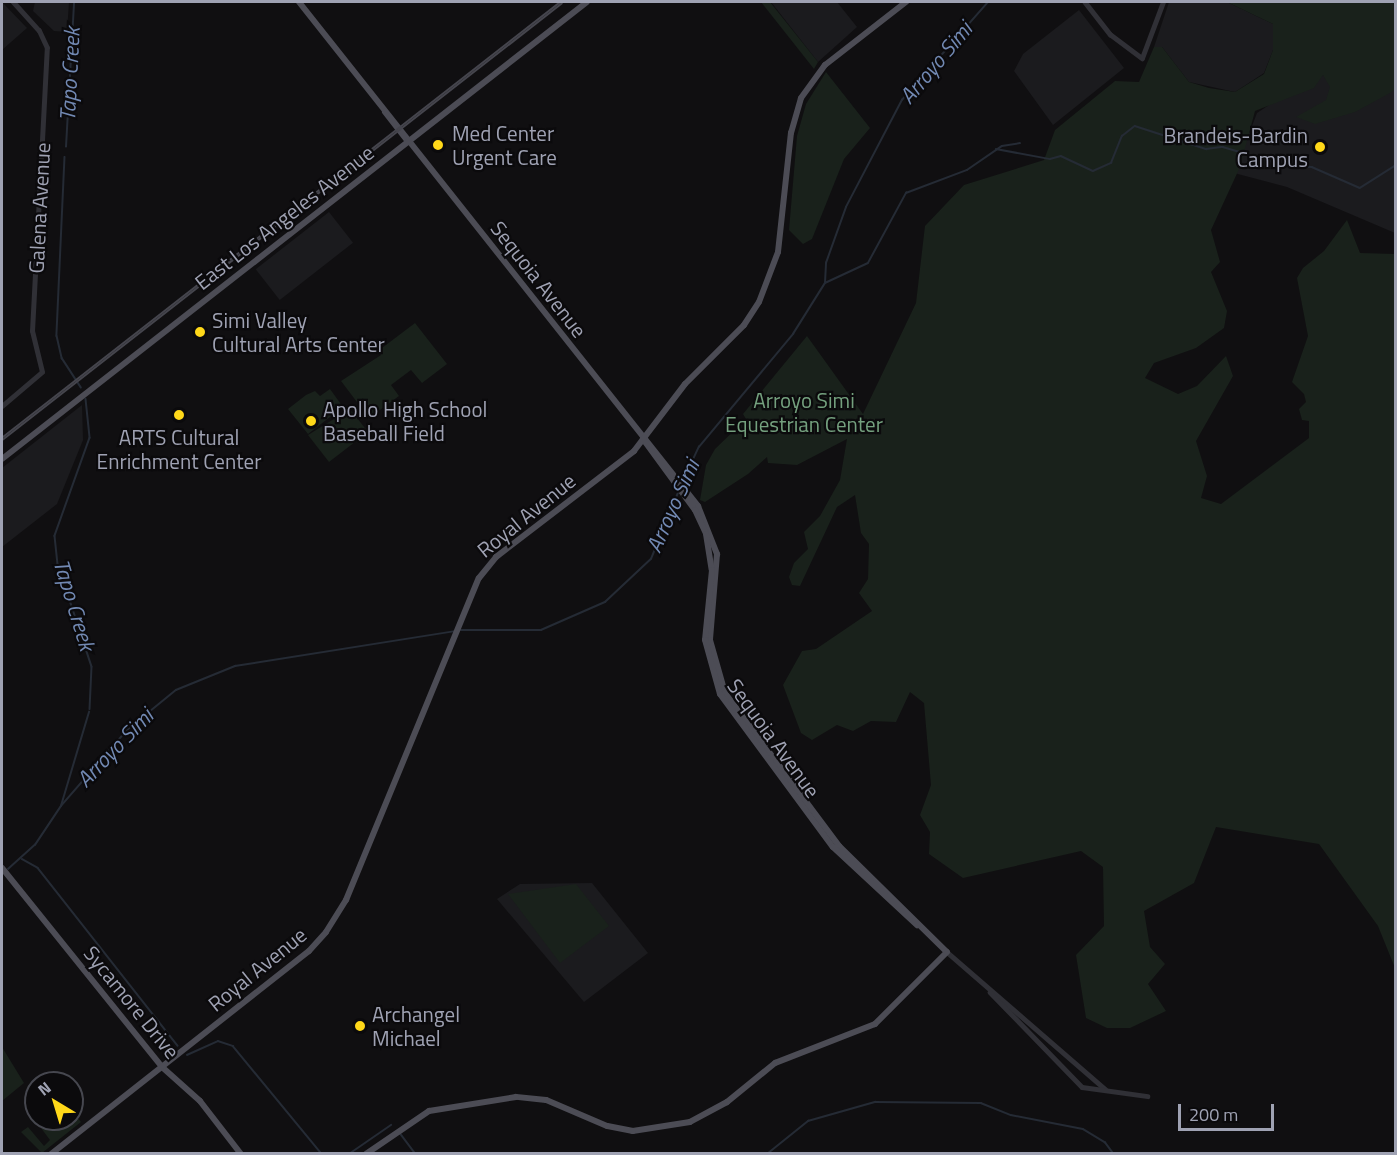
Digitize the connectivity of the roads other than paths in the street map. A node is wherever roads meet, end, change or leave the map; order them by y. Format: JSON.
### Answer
{"nodes":[{"id":1,"x":13,"y":2,"type":"edge"},
{"id":2,"x":299,"y":2,"type":"edge"},
{"id":3,"x":587,"y":2,"type":"edge"},
{"id":4,"x":906,"y":2,"type":"edge"},
{"id":5,"x":1085,"y":2,"type":"edge"},
{"id":6,"x":1163,"y":2,"type":"edge"},
{"id":7,"x":408,"y":141,"type":"junction"},
{"id":8,"x":2,"y":406,"type":"edge"},
{"id":9,"x":643,"y":439,"type":"junction"},
{"id":10,"x":2,"y":459,"type":"edge"},
{"id":11,"x":2,"y":868,"type":"edge"},
{"id":12,"x":947,"y":952,"type":"junction"},
{"id":13,"x":990,"y":992,"type":"junction"},
{"id":14,"x":162,"y":1066,"type":"junction"},
{"id":15,"x":1093,"y":1080,"type":"junction"},
{"id":16,"x":1089,"y":1088,"type":"junction"},
{"id":17,"x":1105,"y":1089,"type":"junction"},
{"id":18,"x":1147,"y":1096,"type":"dead end"},
{"id":19,"x":51,"y":1154,"type":"edge"},
{"id":20,"x":241,"y":1154,"type":"edge"},
{"id":21,"x":366,"y":1154,"type":"edge"}],
"edges":[{"from":1,"to":8,"type":"street","name":"Galena Avenue"},
{"from":2,"to":7,"type":"main road","name":"Sequoia Avenue"},
{"from":3,"to":7,"type":"main road","name":"East Los Angeles Avenue"},
{"from":4,"to":9,"type":"main road","name":"Royal Avenue"},
{"from":5,"to":6,"type":"street"},
{"from":7,"to":9,"type":"main road","name":"Sequoia Avenue"},
{"from":7,"to":10,"type":"main road","name":"East Los Angeles Avenue"},
{"from":9,"to":12,"type":"main road","name":"Sequoia Avenue"},
{"from":9,"to":14,"type":"main road","name":"Royal Avenue"},
{"from":11,"to":14,"type":"main road","name":"Sycamore Drive"},
{"from":12,"to":13,"type":"street","name":"Sequoia Avenue"},
{"from":12,"to":21,"type":"main road"},
{"from":13,"to":15,"type":"street","name":"Sequoia Avenue"},
{"from":13,"to":16,"type":"street","name":"Sequoia Avenue"},
{"from":14,"to":19,"type":"main road","name":"Royal Avenue"},
{"from":14,"to":20,"type":"main road","name":"Sycamore Drive"},
{"from":15,"to":16,"type":"street"},
{"from":15,"to":17,"type":"street","name":"Sequoia Avenue"},
{"from":16,"to":17,"type":"street","name":"Sequoia Avenue"},
{"from":17,"to":18,"type":"street","name":"Sequoia Avenue"}]}
